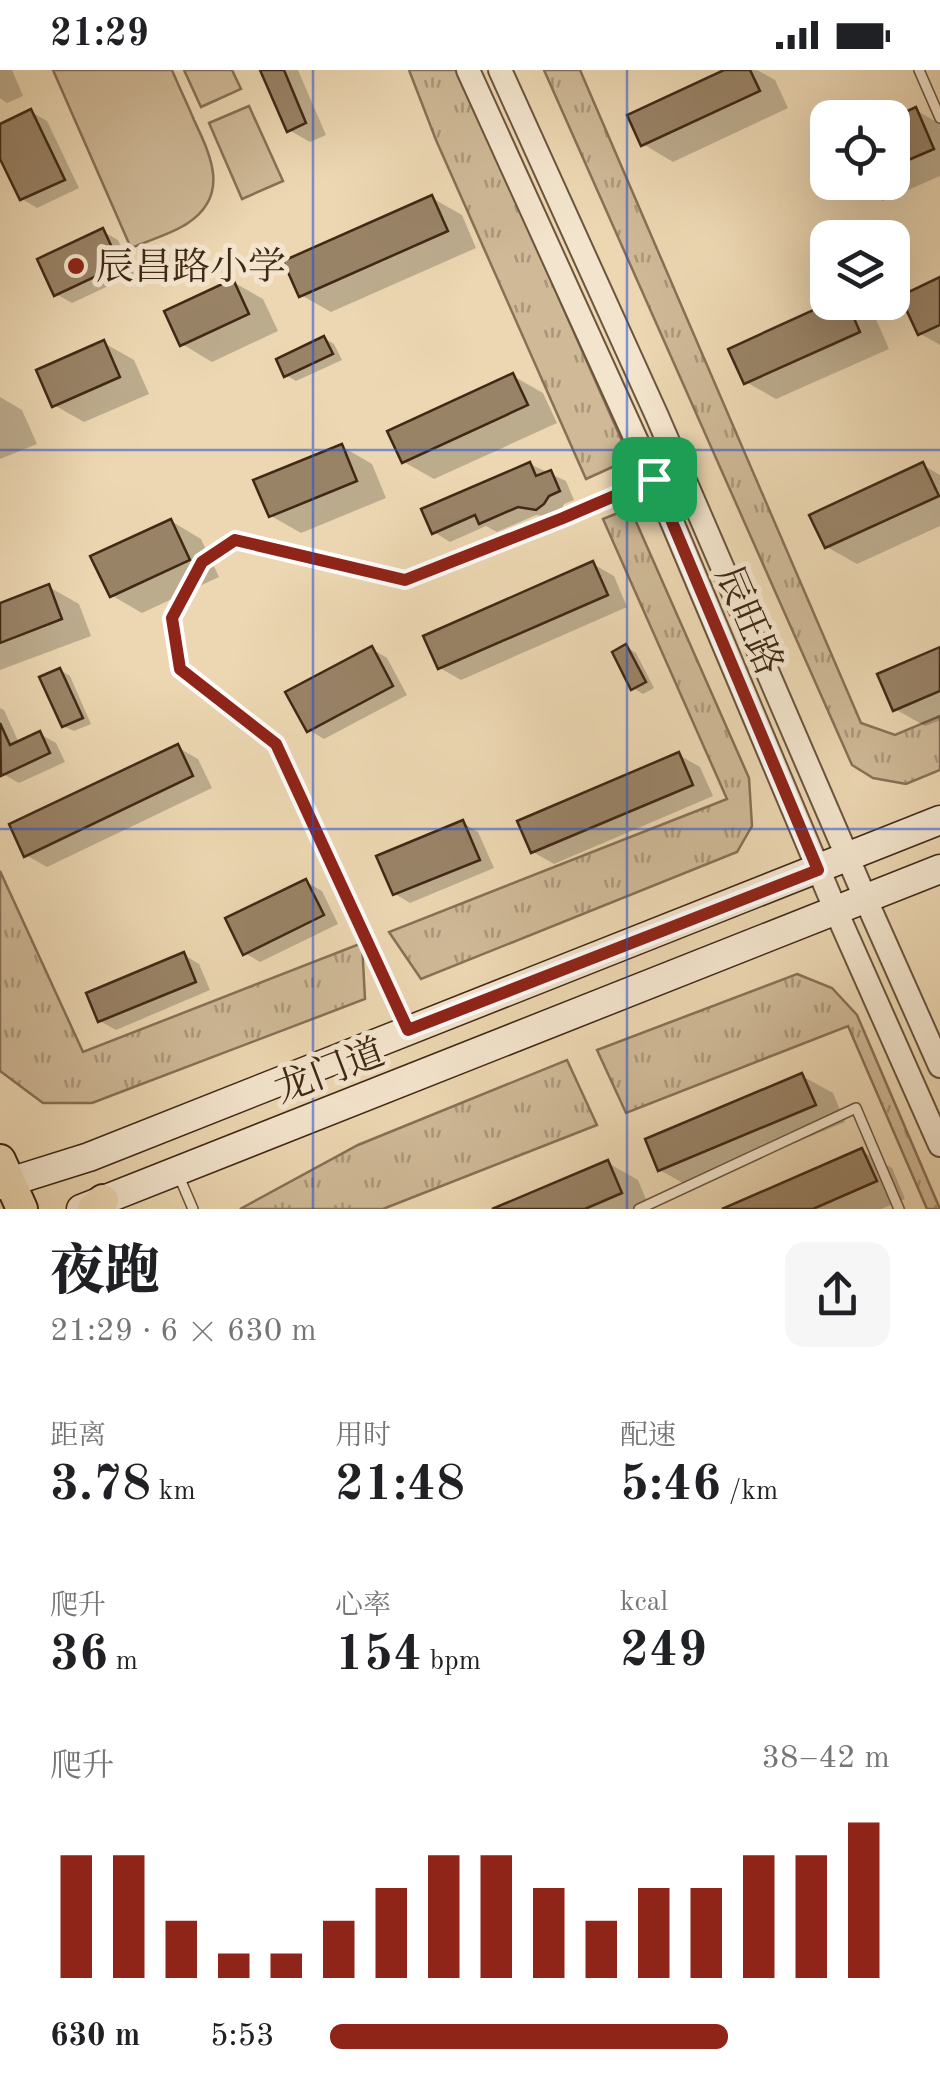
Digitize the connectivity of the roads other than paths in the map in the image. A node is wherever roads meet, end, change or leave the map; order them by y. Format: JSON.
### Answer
{"nodes":[{"id":1,"x":468,"y":70,"type":"edge"},
{"id":2,"x":500,"y":70,"type":"edge"},
{"id":3,"x":919,"y":70,"type":"edge"},
{"id":4,"x":940,"y":118,"type":"edge"},
{"id":5,"x":563,"y":518,"type":"road end"},
{"id":6,"x":934,"y":823,"type":"edge"},
{"id":7,"x":848,"y":858,"type":"junction"},
{"id":8,"x":818,"y":870,"type":"junction"},
{"id":9,"x":940,"y":870,"type":"edge"},
{"id":10,"x":761,"y":894,"type":"dead end"},
{"id":11,"x":866,"y":900,"type":"junction"},
{"id":12,"x":836,"y":912,"type":"junction"},
{"id":13,"x":408,"y":1030,"type":"junction"},
{"id":14,"x":940,"y":1066,"type":"edge"},
{"id":15,"x":940,"y":1144,"type":"edge"},
{"id":16,"x":89,"y":1158,"type":"junction"},
{"id":17,"x":177,"y":1172,"type":"junction"},
{"id":18,"x":9,"y":1187,"type":"edge"},
{"id":19,"x":92,"y":1206,"type":"edge"},
{"id":20,"x":66,"y":1209,"type":"edge"},
{"id":21,"x":193,"y":1209,"type":"edge"},
{"id":22,"x":640,"y":1209,"type":"edge"},
{"id":23,"x":899,"y":1209,"type":"edge"}],
"edges":[{"from":1,"to":8,"type":"street","name":"辰旺路"},
{"from":2,"to":7,"type":"street","name":"辰旺路"},
{"from":3,"to":4,"type":"lane"},
{"from":5,"to":13,"type":"lane"},
{"from":6,"to":7,"type":"main road","name":"龙门道"},
{"from":7,"to":8,"type":"main road","name":"龙门道"},
{"from":7,"to":11,"type":"street","name":"辰旺路"},
{"from":8,"to":10,"type":"main road","name":"龙门道"},
{"from":8,"to":12,"type":"street","name":"辰旺路"},
{"from":8,"to":13,"type":"main road","name":"龙门道"},
{"from":9,"to":11,"type":"main road","name":"龙门道"},
{"from":11,"to":12,"type":"main road","name":"龙门道"},
{"from":11,"to":14,"type":"street","name":"辰旺路"},
{"from":12,"to":15,"type":"street","name":"辰旺路"},
{"from":12,"to":17,"type":"main road","name":"龙门道"},
{"from":13,"to":16,"type":"main road","name":"龙门道"},
{"from":16,"to":18,"type":"main road"},
{"from":16,"to":18,"type":"main road"},
{"from":17,"to":19,"type":"main road","name":"龙门道"},
{"from":17,"to":21,"type":"lane"},
{"from":19,"to":20,"type":"main road","name":"龙门道"},
{"from":22,"to":23,"type":"lane"}]}
